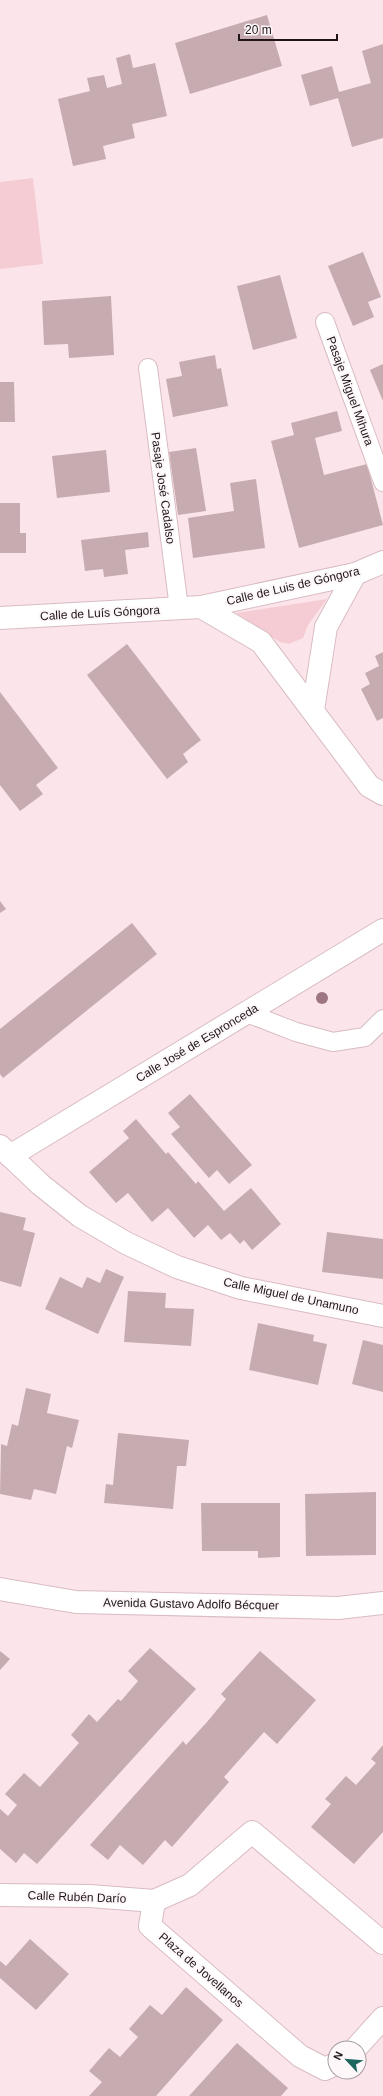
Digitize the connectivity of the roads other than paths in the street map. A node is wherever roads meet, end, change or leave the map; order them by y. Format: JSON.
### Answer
{"nodes":[{"id":1,"x":325,"y":322,"type":"dead end"},
{"id":2,"x":148,"y":368,"type":"dead end"},
{"id":3,"x":383,"y":482,"type":"edge"},
{"id":4,"x":383,"y":562,"type":"edge"},
{"id":5,"x":355,"y":574,"type":"junction"},
{"id":6,"x":201,"y":607,"type":"junction"},
{"id":7,"x":179,"y":608,"type":"junction"},
{"id":8,"x":0,"y":618,"type":"edge"},
{"id":9,"x":313,"y":710,"type":"junction"},
{"id":10,"x":383,"y":794,"type":"edge"},
{"id":11,"x":381,"y":936,"type":"edge"},
{"id":12,"x":247,"y":1013,"type":"junction"},
{"id":13,"x":383,"y":1019,"type":"edge"},
{"id":14,"x":5,"y":1151,"type":"edge"},
{"id":15,"x":383,"y":1316,"type":"edge"},
{"id":16,"x":0,"y":1589,"type":"edge"},
{"id":17,"x":383,"y":1603,"type":"edge"},
{"id":18,"x":0,"y":1895,"type":"edge"},
{"id":19,"x":154,"y":1901,"type":"junction"},
{"id":20,"x":383,"y":1943,"type":"edge"},
{"id":21,"x":383,"y":2018,"type":"edge"},
{"id":22,"x":363,"y":2040,"type":"edge"},
{"id":23,"x":327,"y":2068,"type":"edge"}],
"edges":[{"from":1,"to":3,"type":"lane","name":"Pasaje Miguel Mihura"},
{"from":2,"to":7,"type":"lane","name":"Pasaje José Cadalso"},
{"from":4,"to":5,"type":"street","name":"Calle de Luis de Góngora"},
{"from":5,"to":6,"type":"street","name":"Calle de Luis de Góngora"},
{"from":5,"to":9,"type":"street"},
{"from":6,"to":7,"type":"street","name":"Calle de Luís Góngora"},
{"from":6,"to":9,"type":"street"},
{"from":7,"to":8,"type":"street","name":"Calle de Luís Góngora"},
{"from":9,"to":10,"type":"street"},
{"from":11,"to":12,"type":"street","name":"Calle José de Espronceda"},
{"from":12,"to":13,"type":"lane"},
{"from":12,"to":14,"type":"street","name":"Calle José de Espronceda"},
{"from":14,"to":15,"type":"street","name":"Calle Miguel de Unamuno"},
{"from":16,"to":17,"type":"street","name":"Avenida Gustavo Adolfo Bécquer"},
{"from":18,"to":19,"type":"street","name":"Calle Rubén Darío"},
{"from":19,"to":20,"type":"street"},
{"from":19,"to":23,"type":"street","name":"Plaza de Jovellanos"},
{"from":21,"to":22,"type":"street"}]}
